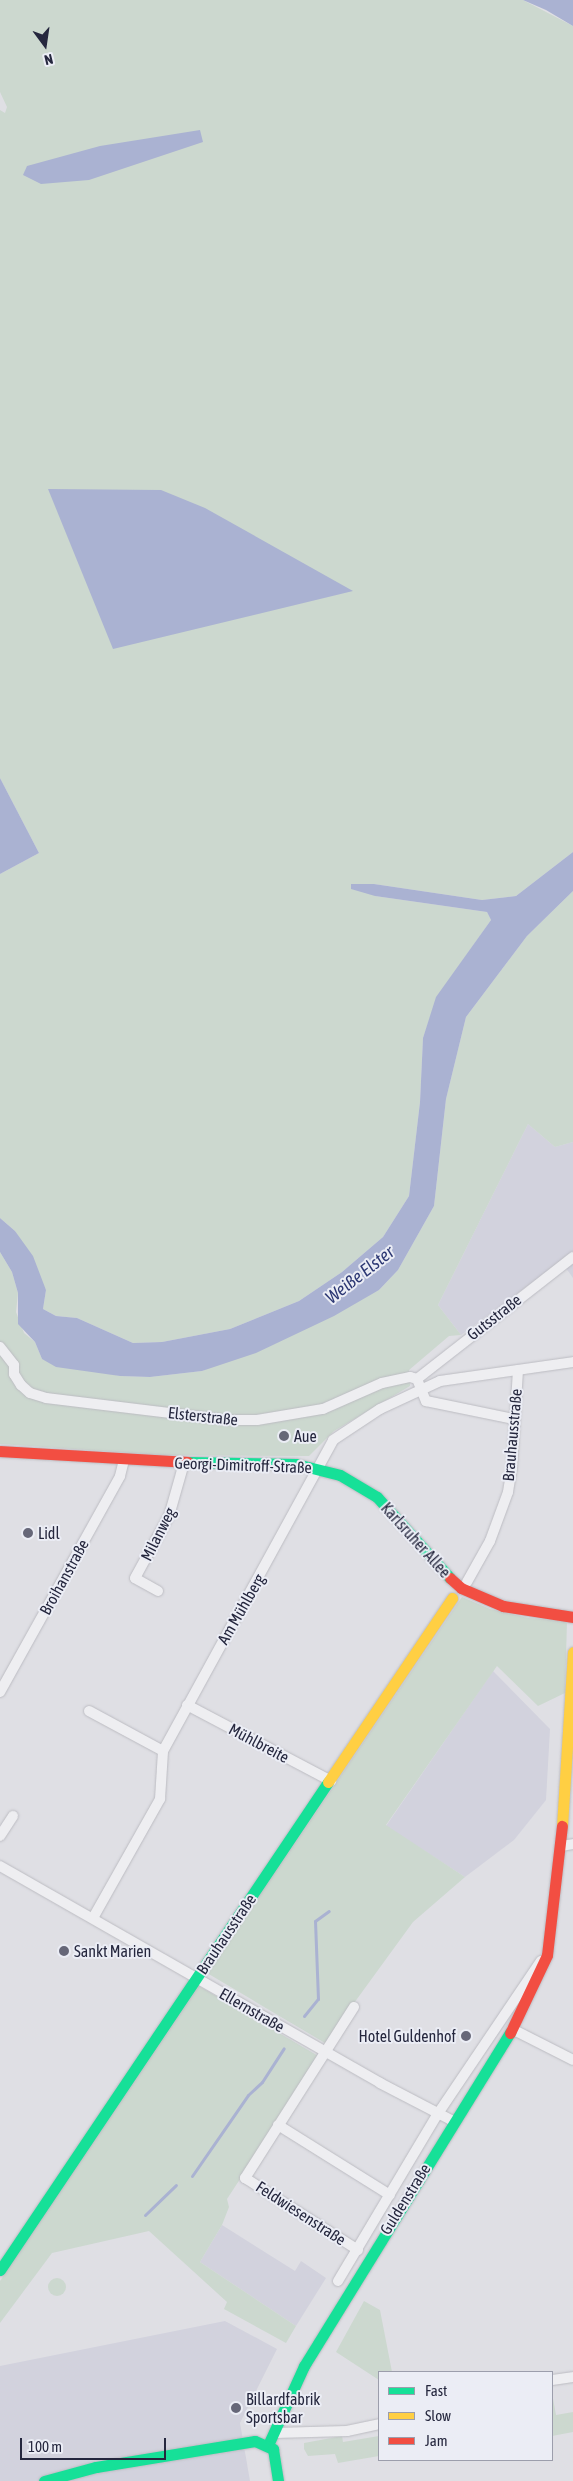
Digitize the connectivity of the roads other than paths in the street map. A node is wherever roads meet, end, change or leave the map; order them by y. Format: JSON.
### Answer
{"nodes":[{"id":1,"x":573,"y":1257,"type":"edge"},
{"id":2,"x":0,"y":1347,"type":"edge"},
{"id":3,"x":573,"y":1362,"type":"edge"},
{"id":4,"x":518,"y":1370,"type":"junction"},
{"id":5,"x":417,"y":1379,"type":"junction"},
{"id":6,"x":420,"y":1390,"type":"junction"},
{"id":7,"x":514,"y":1418,"type":"junction"},
{"id":8,"x":0,"y":1451,"type":"edge"},
{"id":9,"x":124,"y":1460,"type":"junction"},
{"id":10,"x":184,"y":1463,"type":"junction"},
{"id":11,"x":319,"y":1468,"type":"junction"},
{"id":12,"x":467,"y":1582,"type":"dead end"},
{"id":13,"x":158,"y":1591,"type":"dead end"},
{"id":14,"x":452,"y":1598,"type":"dead end"},
{"id":15,"x":573,"y":1617,"type":"edge"},
{"id":16,"x":573,"y":1652,"type":"edge"},
{"id":17,"x":0,"y":1692,"type":"edge"},
{"id":18,"x":187,"y":1705,"type":"junction"},
{"id":19,"x":89,"y":1711,"type":"dead end"},
{"id":20,"x":163,"y":1751,"type":"junction"},
{"id":21,"x":331,"y":1781,"type":"junction"},
{"id":22,"x":12,"y":1816,"type":"dead end"},
{"id":23,"x":0,"y":1836,"type":"edge"},
{"id":24,"x":573,"y":1844,"type":"edge"},
{"id":25,"x":561,"y":1846,"type":"junction"},
{"id":26,"x":0,"y":1866,"type":"edge"},
{"id":27,"x":93,"y":1918,"type":"junction"},
{"id":28,"x":547,"y":1954,"type":"junction"},
{"id":29,"x":196,"y":1978,"type":"junction"},
{"id":30,"x":354,"y":2007,"type":"dead end"},
{"id":31,"x":512,"y":2029,"type":"junction"},
{"id":32,"x":324,"y":2050,"type":"junction"},
{"id":33,"x":573,"y":2060,"type":"edge"},
{"id":34,"x":437,"y":2114,"type":"junction"},
{"id":35,"x":453,"y":2121,"type":"junction"},
{"id":36,"x":278,"y":2124,"type":"junction"},
{"id":37,"x":390,"y":2195,"type":"junction"},
{"id":38,"x":358,"y":2250,"type":"junction"},
{"id":39,"x":0,"y":2270,"type":"edge"},
{"id":40,"x":338,"y":2281,"type":"dead end"},
{"id":41,"x":573,"y":2377,"type":"edge"},
{"id":42,"x":553,"y":2380,"type":"edge"},
{"id":43,"x":378,"y":2424,"type":"edge"},
{"id":44,"x":275,"y":2433,"type":"junction"},
{"id":45,"x":268,"y":2446,"type":"junction"},
{"id":46,"x":44,"y":2481,"type":"edge"},
{"id":47,"x":278,"y":2481,"type":"edge"}],
"edges":[{"from":1,"to":5,"type":"street","name":"Gutsstraße"},
{"from":2,"to":5,"type":"street","name":"Elsterstraße"},
{"from":3,"to":4,"type":"street","name":"Georgi-Dimitroff-Straße"},
{"from":4,"to":6,"type":"street","name":"Georgi-Dimitroff-Straße"},
{"from":4,"to":7,"type":"street","name":"Brauhausstraße"},
{"from":5,"to":6,"type":"street"},
{"from":6,"to":7,"type":"street"},
{"from":6,"to":11,"type":"street","name":"Georgi-Dimitroff-Straße"},
{"from":7,"to":12,"type":"street","name":"Brauhausstraße"},
{"from":8,"to":9,"type":"street","name":"Georgi-Dimitroff-Straße"},
{"from":9,"to":10,"type":"street","name":"Georgi-Dimitroff-Straße"},
{"from":9,"to":17,"type":"street","name":"Broihanstraße"},
{"from":10,"to":11,"type":"street","name":"Georgi-Dimitroff-Straße"},
{"from":10,"to":13,"type":"street","name":"Milanweg"},
{"from":11,"to":15,"type":"street","name":"Karlsruher Allee"},
{"from":11,"to":18,"type":"street","name":"Am Mühlberg"},
{"from":14,"to":21,"type":"street","name":"Brauhausstraße"},
{"from":16,"to":25,"type":"street","name":"Guldenstraße"},
{"from":18,"to":20,"type":"street","name":"Am Mühlberg"},
{"from":18,"to":21,"type":"street","name":"Mühlbreite"},
{"from":19,"to":20,"type":"street"},
{"from":20,"to":27,"type":"street","name":"Am Mühlberg"},
{"from":21,"to":29,"type":"street","name":"Brauhausstraße"},
{"from":22,"to":23,"type":"street"},
{"from":24,"to":25,"type":"street"},
{"from":25,"to":28,"type":"street","name":"Guldenstraße"},
{"from":26,"to":27,"type":"street","name":"Ellernstraße"},
{"from":27,"to":29,"type":"street","name":"Ellernstraße"},
{"from":28,"to":31,"type":"street","name":"Guldenstraße"},
{"from":28,"to":34,"type":"street","name":"Guldenstraße"},
{"from":29,"to":32,"type":"street","name":"Ellernstraße"},
{"from":29,"to":39,"type":"street","name":"Brauhausstraße"},
{"from":30,"to":32,"type":"street","name":"Feldwiesenstraße"},
{"from":31,"to":33,"type":"street"},
{"from":31,"to":35,"type":"street","name":"Guldenstraße"},
{"from":32,"to":34,"type":"street","name":"Ellernstraße"},
{"from":32,"to":36,"type":"street","name":"Feldwiesenstraße"},
{"from":34,"to":35,"type":"street","name":"Ellernstraße"},
{"from":34,"to":37,"type":"street","name":"Guldenstraße"},
{"from":35,"to":44,"type":"street","name":"Guldenstraße"},
{"from":36,"to":37,"type":"street"},
{"from":36,"to":38,"type":"street","name":"Feldwiesenstraße"},
{"from":37,"to":38,"type":"street","name":"Guldenstraße"},
{"from":38,"to":40,"type":"street","name":"Guldenstraße"},
{"from":41,"to":42,"type":"street"},
{"from":43,"to":44,"type":"street"},
{"from":44,"to":45,"type":"street","name":"Guldenstraße"},
{"from":45,"to":46,"type":"street"},
{"from":45,"to":47,"type":"street"}]}
